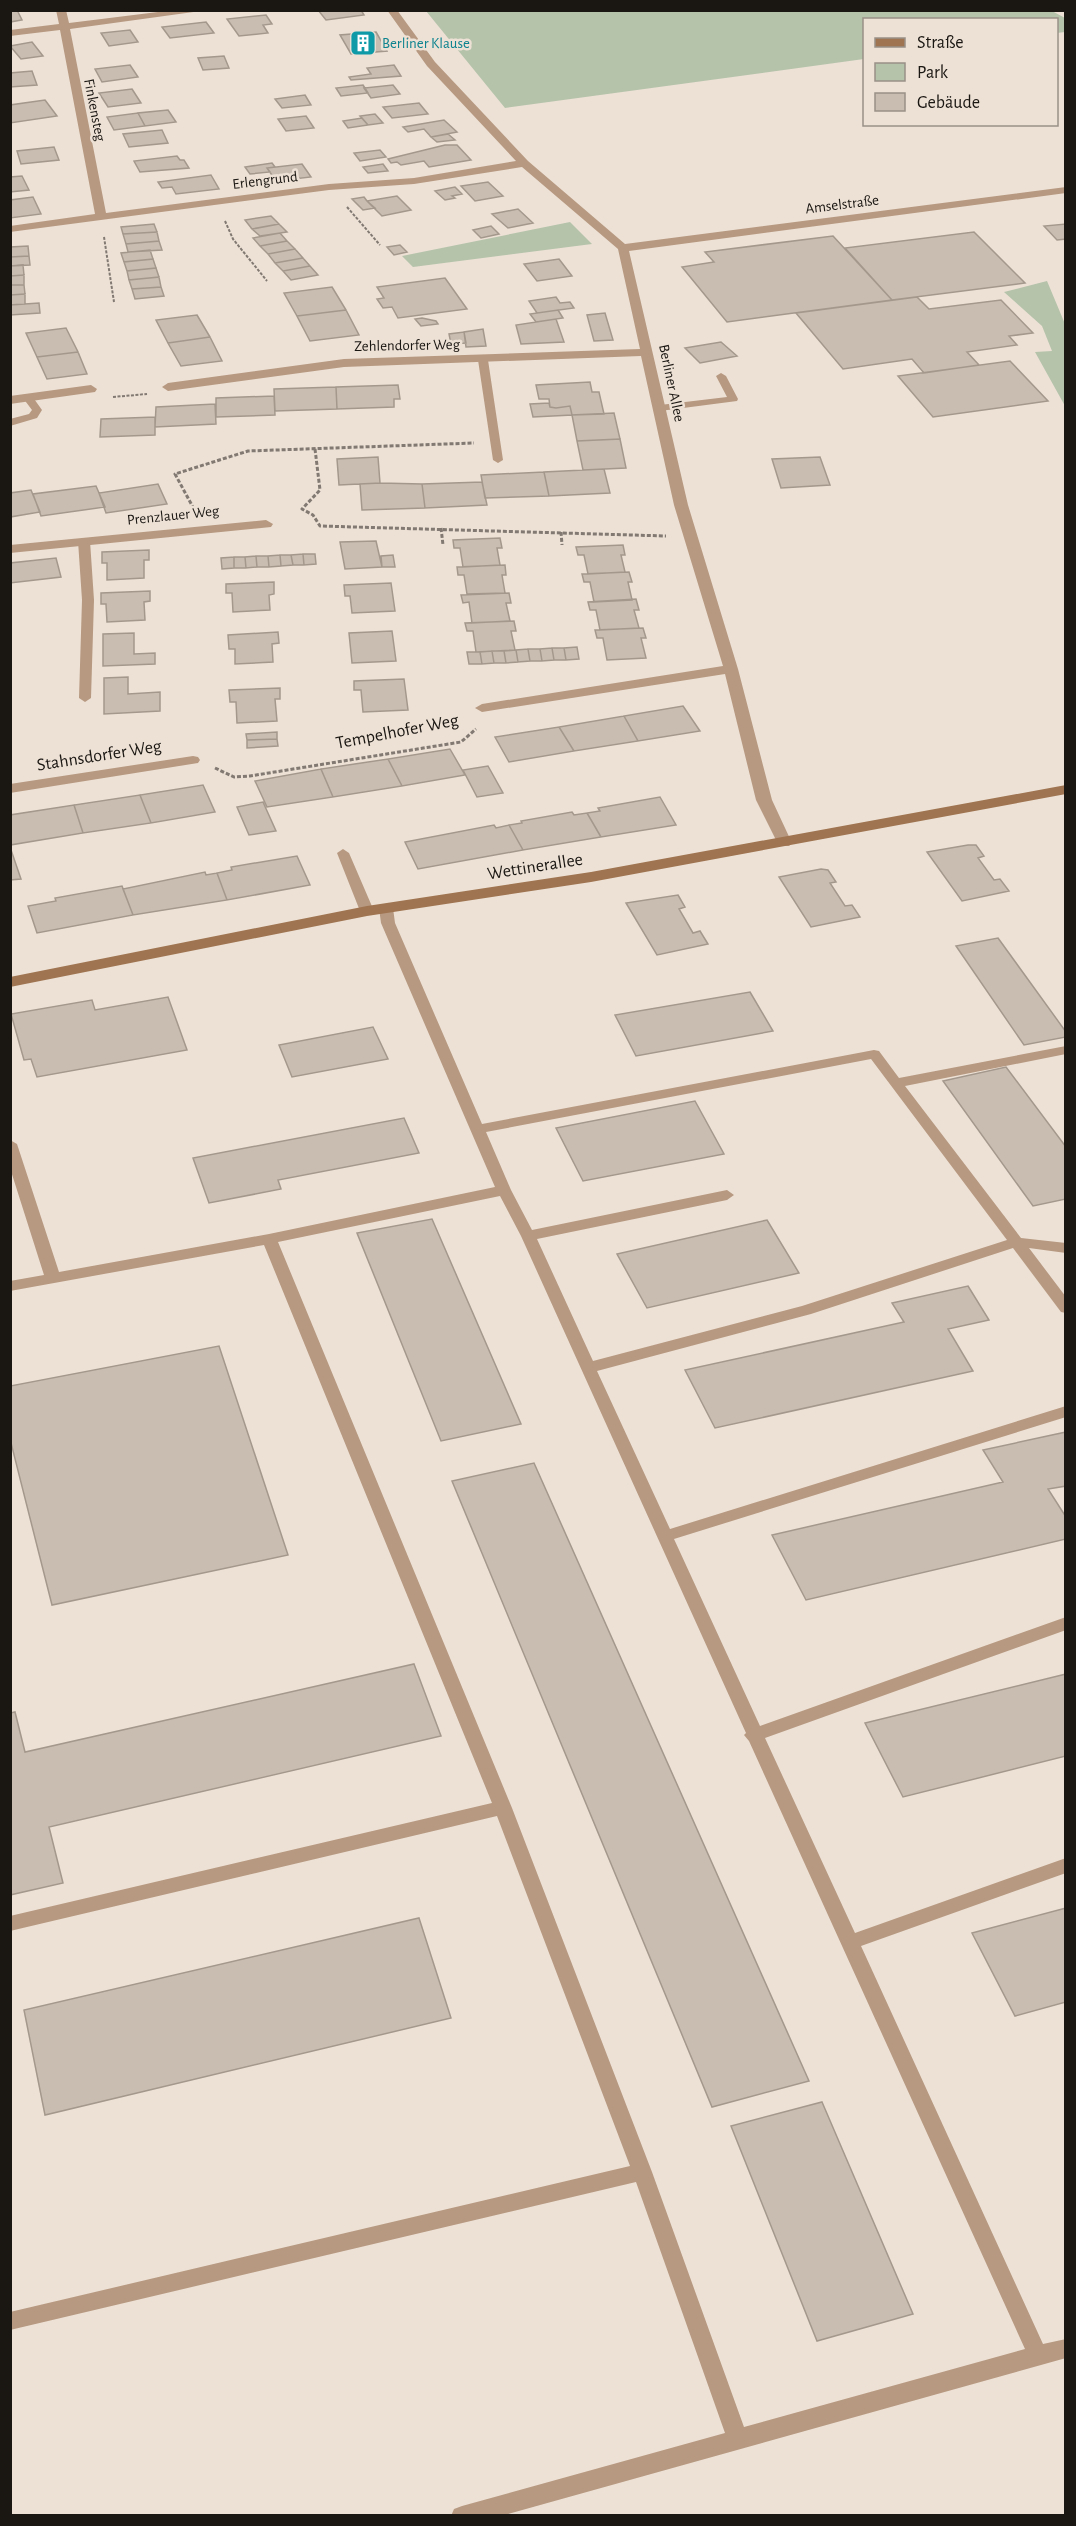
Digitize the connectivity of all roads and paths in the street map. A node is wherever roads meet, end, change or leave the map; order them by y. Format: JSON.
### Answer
{"nodes":[{"id":1,"x":61,"y":10,"type":"edge"},
{"id":2,"x":203,"y":10,"type":"edge"},
{"id":3,"x":392,"y":10,"type":"edge"},
{"id":4,"x":64,"y":27,"type":"junction"},
{"id":5,"x":10,"y":33,"type":"edge"},
{"id":6,"x":524,"y":163,"type":"junction"},
{"id":7,"x":329,"y":187,"type":"junction"},
{"id":8,"x":1065,"y":190,"type":"edge"},
{"id":9,"x":216,"y":201,"type":"junction"},
{"id":10,"x":101,"y":216,"type":"junction"},
{"id":11,"x":10,"y":229,"type":"edge"},
{"id":12,"x":380,"y":245,"type":"dead end"},
{"id":13,"x":623,"y":248,"type":"junction"},
{"id":14,"x":267,"y":281,"type":"dead end"},
{"id":15,"x":114,"y":302,"type":"dead end"},
{"id":16,"x":648,"y":352,"type":"junction"},
{"id":17,"x":483,"y":360,"type":"junction"},
{"id":18,"x":721,"y":376,"type":"dead end"},
{"id":19,"x":168,"y":387,"type":"dead end"},
{"id":20,"x":91,"y":389,"type":"dead end"},
{"id":21,"x":145,"y":395,"type":"dead end"},
{"id":22,"x":135,"y":396,"type":"dead end"},
{"id":23,"x":28,"y":398,"type":"junction"},
{"id":24,"x":10,"y":400,"type":"edge"},
{"id":25,"x":660,"y":408,"type":"junction"},
{"id":26,"x":10,"y":423,"type":"edge"},
{"id":27,"x":494,"y":442,"type":"junction"},
{"id":28,"x":315,"y":449,"type":"junction"},
{"id":29,"x":498,"y":460,"type":"dead end"},
{"id":30,"x":266,"y":524,"type":"dead end"},
{"id":31,"x":204,"y":528,"type":"junction"},
{"id":32,"x":441,"y":528,"type":"junction"},
{"id":33,"x":561,"y":532,"type":"junction"},
{"id":34,"x":691,"y":537,"type":"junction"},
{"id":35,"x":84,"y":541,"type":"junction"},
{"id":36,"x":443,"y":545,"type":"dead end"},
{"id":37,"x":562,"y":545,"type":"dead end"},
{"id":38,"x":10,"y":549,"type":"edge"},
{"id":39,"x":731,"y":669,"type":"junction"},
{"id":40,"x":85,"y":698,"type":"dead end"},
{"id":41,"x":482,"y":708,"type":"joint"},
{"id":42,"x":193,"y":760,"type":"joint"},
{"id":43,"x":10,"y":789,"type":"edge"},
{"id":44,"x":1065,"y":789,"type":"edge"},
{"id":45,"x":784,"y":843,"type":"junction"},
{"id":46,"x":343,"y":853,"type":"dead end"},
{"id":47,"x":386,"y":908,"type":"junction"},
{"id":48,"x":367,"y":911,"type":"junction"},
{"id":49,"x":10,"y":982,"type":"edge"},
{"id":50,"x":1065,"y":1050,"type":"edge"},
{"id":51,"x":896,"y":1083,"type":"junction"},
{"id":52,"x":478,"y":1130,"type":"junction"},
{"id":53,"x":10,"y":1144,"type":"edge"},
{"id":54,"x":504,"y":1190,"type":"junction"},
{"id":55,"x":727,"y":1195,"type":"dead end"},
{"id":56,"x":528,"y":1236,"type":"junction"},
{"id":57,"x":269,"y":1239,"type":"junction"},
{"id":58,"x":1016,"y":1242,"type":"junction"},
{"id":59,"x":1065,"y":1248,"type":"edge"},
{"id":60,"x":53,"y":1278,"type":"junction"},
{"id":61,"x":10,"y":1286,"type":"edge"},
{"id":62,"x":1065,"y":1308,"type":"edge"},
{"id":63,"x":588,"y":1368,"type":"junction"},
{"id":64,"x":1065,"y":1411,"type":"edge"},
{"id":65,"x":665,"y":1536,"type":"junction"},
{"id":66,"x":1065,"y":1623,"type":"edge"},
{"id":67,"x":753,"y":1735,"type":"junction"},
{"id":68,"x":503,"y":1808,"type":"junction"},
{"id":69,"x":1065,"y":1865,"type":"edge"},
{"id":70,"x":10,"y":1924,"type":"edge"},
{"id":71,"x":851,"y":1942,"type":"junction"},
{"id":72,"x":642,"y":2172,"type":"junction"},
{"id":73,"x":10,"y":2321,"type":"edge"},
{"id":74,"x":1065,"y":2348,"type":"edge"},
{"id":75,"x":1038,"y":2355,"type":"junction"},
{"id":76,"x":737,"y":2437,"type":"junction"},
{"id":77,"x":462,"y":2516,"type":"edge"}],
"edges":[{"from":1,"to":4,"type":"street","name":"Finkensteg"},
{"from":2,"to":4,"type":"street"},
{"from":3,"to":6,"type":"street"},
{"from":4,"to":5,"type":"street"},
{"from":4,"to":10,"type":"street","name":"Finkensteg"},
{"from":6,"to":7,"type":"street","name":"Erlengrund"},
{"from":6,"to":13,"type":"street"},
{"from":7,"to":9,"type":"street","name":"Erlengrund"},
{"from":7,"to":12,"type":"path"},
{"from":8,"to":13,"type":"street","name":"Amselstraße"},
{"from":9,"to":10,"type":"street","name":"Erlengrund"},
{"from":9,"to":14,"type":"path"},
{"from":10,"to":11,"type":"street","name":"Erlengrund"},
{"from":10,"to":15,"type":"path"},
{"from":13,"to":16,"type":"street","name":"Berliner Allee"},
{"from":16,"to":17,"type":"street","name":"Zehlendorfer Weg"},
{"from":16,"to":25,"type":"street","name":"Berliner Allee"},
{"from":17,"to":19,"type":"street","name":"Zehlendorfer Weg"},
{"from":17,"to":27,"type":"lane"},
{"from":18,"to":25,"type":"lane"},
{"from":20,"to":23,"type":"street"},
{"from":21,"to":22,"type":"path"},
{"from":23,"to":24,"type":"street"},
{"from":23,"to":26,"type":"lane"},
{"from":25,"to":34,"type":"street","name":"Berliner Allee"},
{"from":27,"to":28,"type":"path"},
{"from":27,"to":29,"type":"lane"},
{"from":28,"to":31,"type":"path"},
{"from":28,"to":32,"type":"path"},
{"from":30,"to":31,"type":"street","name":"Prenzlauer Weg"},
{"from":31,"to":35,"type":"street","name":"Prenzlauer Weg"},
{"from":32,"to":33,"type":"path"},
{"from":32,"to":36,"type":"path"},
{"from":33,"to":34,"type":"path"},
{"from":33,"to":37,"type":"path"},
{"from":34,"to":39,"type":"street","name":"Berliner Allee"},
{"from":35,"to":38,"type":"street","name":"Prenzlauer Weg"},
{"from":35,"to":40,"type":"lane"},
{"from":39,"to":41,"type":"street","name":"Tempelhofer Weg"},
{"from":39,"to":45,"type":"street","name":"Berliner Allee"},
{"from":41,"to":42,"type":"path","name":"Tempelhofer Weg"},
{"from":42,"to":43,"type":"street","name":"Stahnsdorfer Weg"},
{"from":44,"to":45,"type":"street","name":"Wettinerallee"},
{"from":45,"to":47,"type":"street","name":"Wettinerallee"},
{"from":46,"to":48,"type":"lane"},
{"from":47,"to":48,"type":"street","name":"Wettinerallee"},
{"from":47,"to":52,"type":"lane"},
{"from":48,"to":49,"type":"street","name":"Wettinerallee"},
{"from":50,"to":51,"type":"lane"},
{"from":51,"to":52,"type":"lane"},
{"from":51,"to":58,"type":"lane"},
{"from":52,"to":54,"type":"lane"},
{"from":53,"to":60,"type":"lane"},
{"from":54,"to":56,"type":"lane"},
{"from":54,"to":57,"type":"lane"},
{"from":55,"to":56,"type":"lane"},
{"from":56,"to":63,"type":"lane"},
{"from":57,"to":60,"type":"lane"},
{"from":57,"to":68,"type":"lane"},
{"from":58,"to":59,"type":"lane"},
{"from":58,"to":62,"type":"lane"},
{"from":58,"to":63,"type":"lane"},
{"from":60,"to":61,"type":"lane"},
{"from":63,"to":65,"type":"lane"},
{"from":64,"to":65,"type":"lane"},
{"from":65,"to":67,"type":"lane"},
{"from":66,"to":67,"type":"lane"},
{"from":67,"to":71,"type":"lane"},
{"from":68,"to":70,"type":"lane"},
{"from":68,"to":72,"type":"lane"},
{"from":69,"to":71,"type":"lane"},
{"from":71,"to":75,"type":"lane"},
{"from":72,"to":73,"type":"lane"},
{"from":72,"to":76,"type":"lane"},
{"from":74,"to":75,"type":"lane"},
{"from":75,"to":76,"type":"lane"},
{"from":76,"to":77,"type":"lane"}]}
